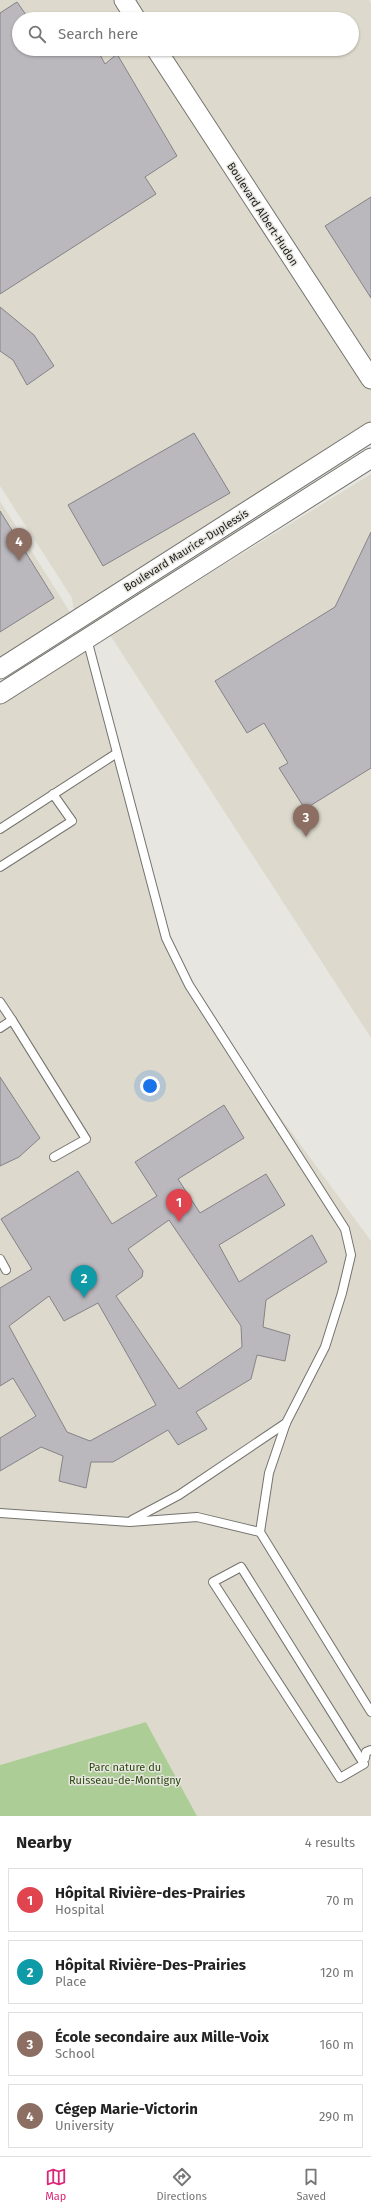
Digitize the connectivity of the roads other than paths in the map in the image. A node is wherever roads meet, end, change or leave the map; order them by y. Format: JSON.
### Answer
{"nodes":[{"id":1,"x":124,"y":0,"type":"edge"},
{"id":2,"x":132,"y":12,"type":"edge"},
{"id":3,"x":161,"y":56,"type":"edge"},
{"id":4,"x":371,"y":379,"type":"edge"},
{"id":5,"x":371,"y":432,"type":"edge"},
{"id":6,"x":371,"y":458,"type":"edge"},
{"id":7,"x":155,"y":582,"type":"junction"},
{"id":8,"x":114,"y":608,"type":"junction"},
{"id":9,"x":70,"y":639,"type":"junction"},
{"id":10,"x":0,"y":669,"type":"edge"},
{"id":11,"x":0,"y":694,"type":"edge"},
{"id":12,"x":117,"y":753,"type":"junction"},
{"id":13,"x":53,"y":794,"type":"junction"},
{"id":14,"x":0,"y":829,"type":"edge"},
{"id":15,"x":0,"y":867,"type":"edge"},
{"id":16,"x":0,"y":1002,"type":"edge"},
{"id":17,"x":12,"y":1020,"type":"junction"},
{"id":18,"x":0,"y":1028,"type":"edge"},
{"id":19,"x":54,"y":1157,"type":"dead end"},
{"id":20,"x":0,"y":1260,"type":"edge"},
{"id":21,"x":6,"y":1270,"type":"dead end"},
{"id":22,"x":286,"y":1423,"type":"junction"},
{"id":23,"x":0,"y":1513,"type":"edge"},
{"id":24,"x":130,"y":1522,"type":"junction"},
{"id":25,"x":260,"y":1532,"type":"junction"},
{"id":26,"x":371,"y":1712,"type":"edge"},
{"id":27,"x":371,"y":1750,"type":"edge"},
{"id":28,"x":366,"y":1759,"type":"edge"}],
"edges":[{"from":1,"to":2,"type":"street"},
{"from":3,"to":4,"type":"street","name":"Boulevard Albert-Hudon"},
{"from":5,"to":7,"type":"street","name":"Boulevard Maurice-Duplessis"},
{"from":6,"to":7,"type":"street","name":"Boulevard Maurice-Duplessis"},
{"from":7,"to":8,"type":"street","name":"Boulevard Maurice-Duplessis"},
{"from":8,"to":9,"type":"street","name":"Boulevard Maurice-Duplessis"},
{"from":8,"to":9,"type":"street","name":"Boulevard Maurice-Duplessis"},
{"from":9,"to":10,"type":"street","name":"Boulevard Maurice-Duplessis"},
{"from":9,"to":11,"type":"street","name":"Boulevard Maurice-Duplessis"},
{"from":9,"to":12,"type":"lane"},
{"from":12,"to":13,"type":"lane"},
{"from":12,"to":22,"type":"lane"},
{"from":13,"to":14,"type":"lane"},
{"from":13,"to":15,"type":"lane"},
{"from":16,"to":17,"type":"lane"},
{"from":17,"to":18,"type":"lane"},
{"from":17,"to":19,"type":"lane"},
{"from":20,"to":21,"type":"lane"},
{"from":22,"to":24,"type":"lane"},
{"from":22,"to":25,"type":"lane"},
{"from":23,"to":24,"type":"lane"},
{"from":24,"to":25,"type":"lane"},
{"from":25,"to":26,"type":"lane"},
{"from":27,"to":28,"type":"lane"},
{"from":28,"to":28,"type":"lane"}]}
